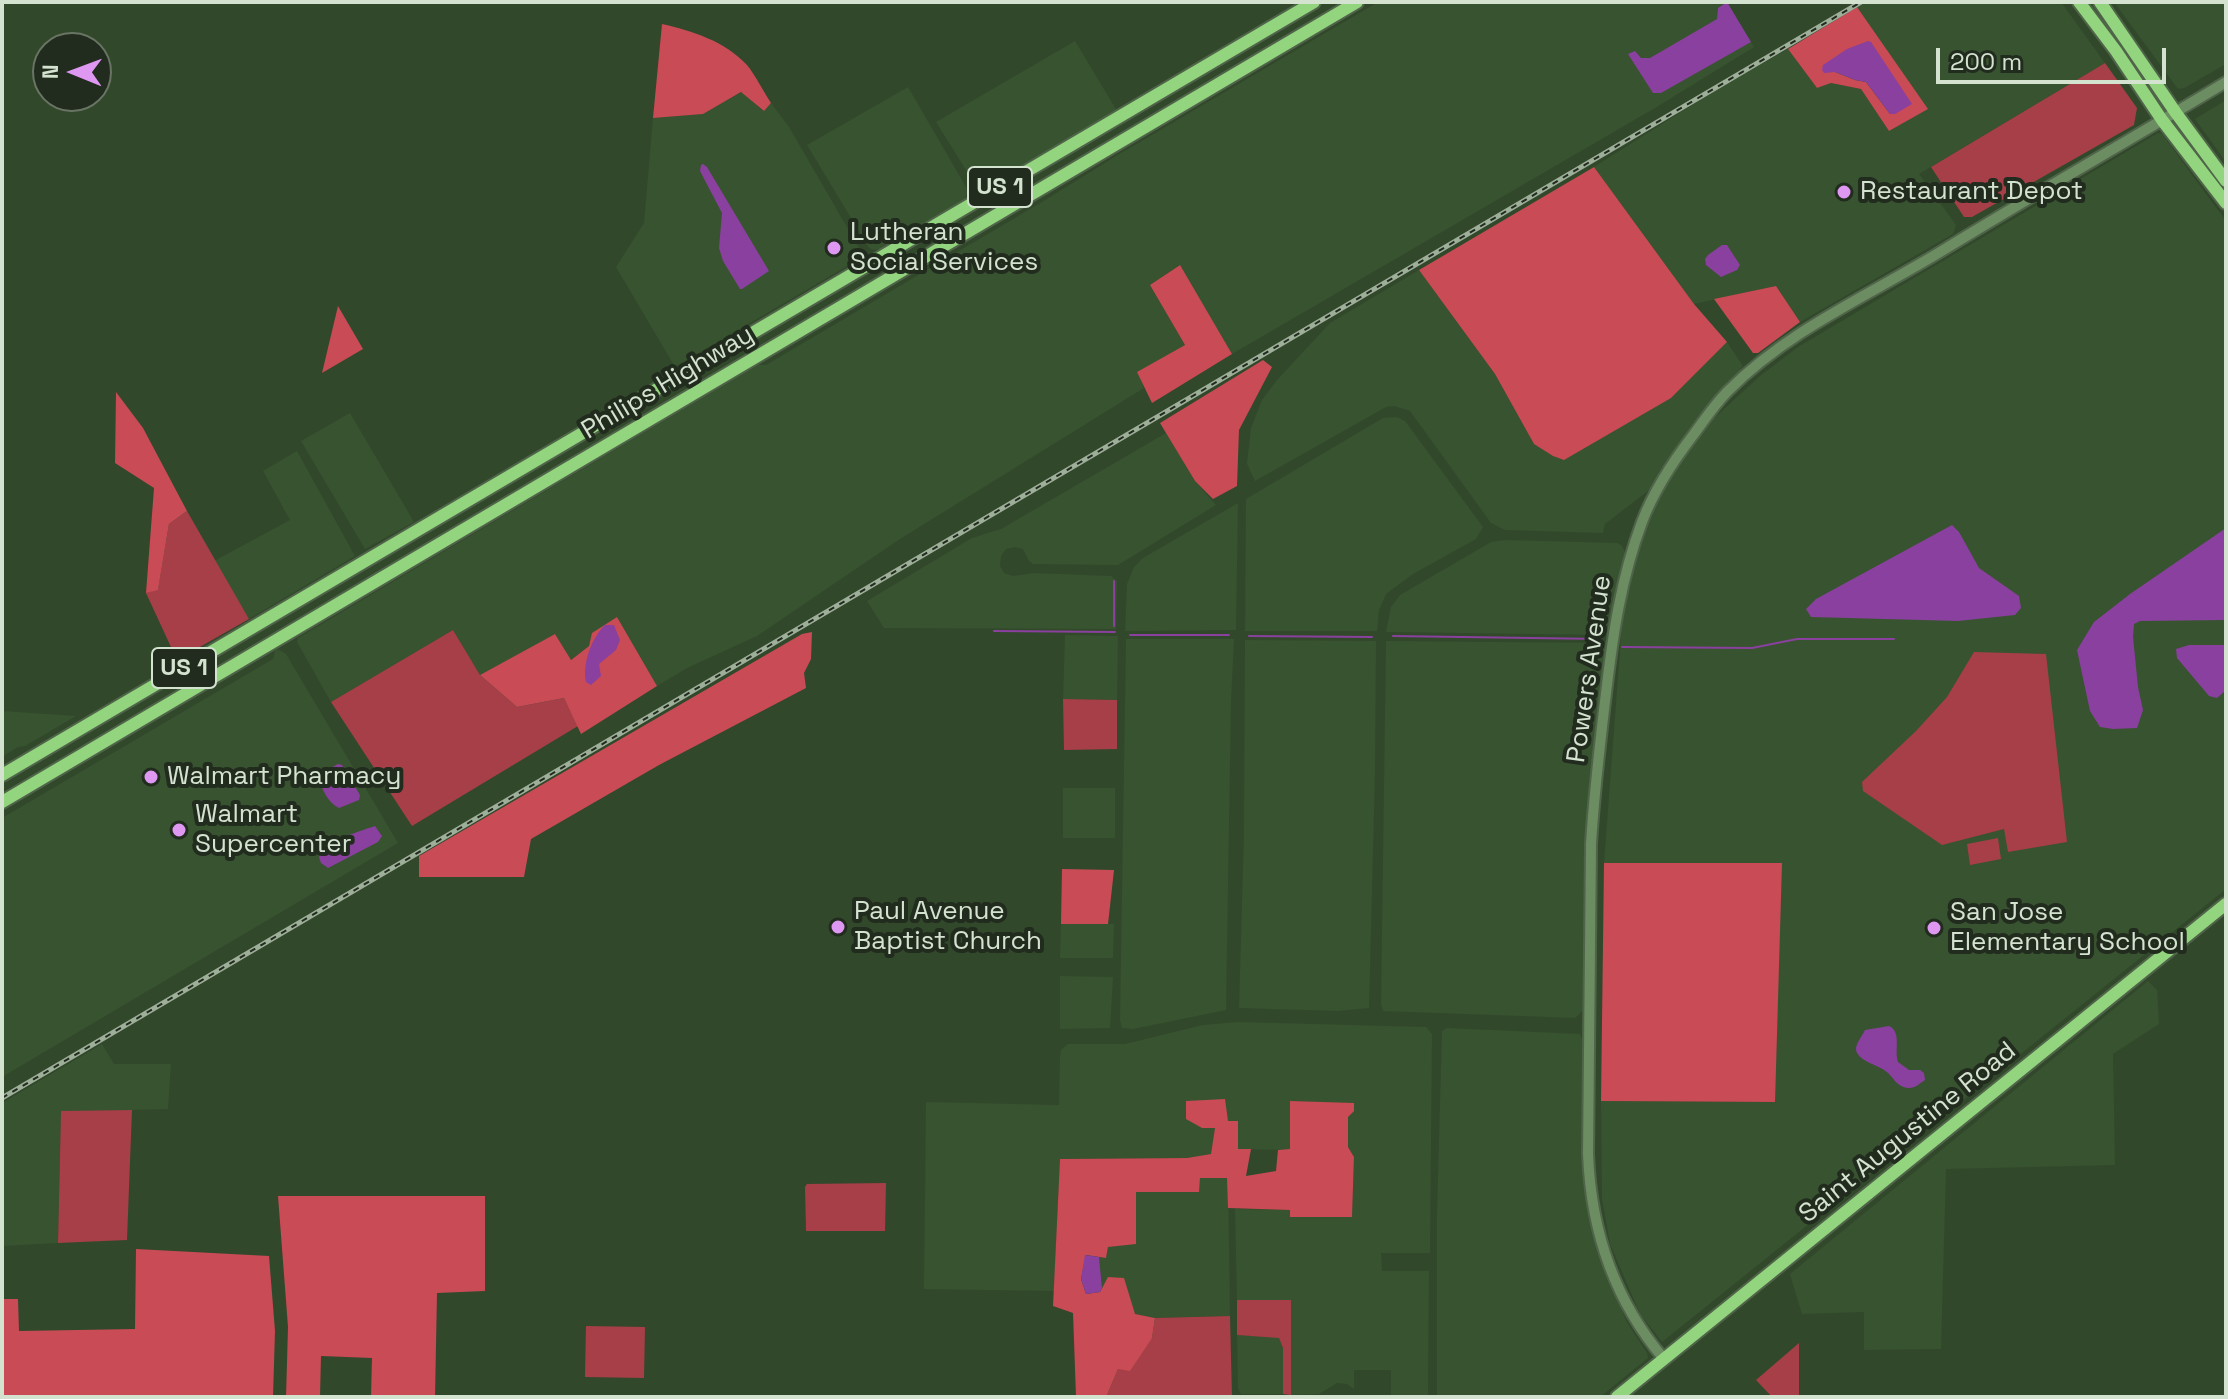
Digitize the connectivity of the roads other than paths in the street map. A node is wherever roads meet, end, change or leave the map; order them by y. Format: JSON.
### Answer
{"nodes":[{"id":1,"x":1314,"y":2,"type":"edge"},
{"id":2,"x":1357,"y":2,"type":"edge"},
{"id":3,"x":2079,"y":2,"type":"edge"},
{"id":4,"x":2100,"y":2,"type":"edge"},
{"id":5,"x":2226,"y":82,"type":"edge"},
{"id":6,"x":2176,"y":113,"type":"junction"},
{"id":7,"x":2162,"y":120,"type":"junction"},
{"id":8,"x":2226,"y":181,"type":"edge"},
{"id":9,"x":2226,"y":203,"type":"edge"},
{"id":10,"x":366,"y":561,"type":"junction"},
{"id":11,"x":314,"y":592,"type":"junction"},
{"id":12,"x":336,"y":604,"type":"junction"},
{"id":13,"x":285,"y":634,"type":"junction"},
{"id":14,"x":2,"y":775,"type":"edge"},
{"id":15,"x":2,"y":802,"type":"edge"},
{"id":16,"x":2226,"y":904,"type":"edge"},
{"id":17,"x":1664,"y":1359,"type":"junction"},
{"id":18,"x":1617,"y":1397,"type":"edge"}],
"edges":[{"from":1,"to":10,"type":"main road","name":"Philips Highway","number":"US 1"},
{"from":2,"to":12,"type":"main road","name":"Philips Highway","number":"US 1"},
{"from":3,"to":7,"type":"main road"},
{"from":4,"to":6,"type":"main road"},
{"from":5,"to":6,"type":"street","name":"Powers Avenue"},
{"from":6,"to":7,"type":"street","name":"Powers Avenue"},
{"from":6,"to":8,"type":"main road"},
{"from":7,"to":9,"type":"main road"},
{"from":7,"to":17,"type":"street","name":"Powers Avenue"},
{"from":10,"to":11,"type":"main road","name":"Philips Highway","number":"US 1"},
{"from":10,"to":12,"type":"main road"},
{"from":11,"to":13,"type":"main road"},
{"from":11,"to":14,"type":"main road","name":"Philips Highway","number":"US 1"},
{"from":12,"to":13,"type":"main road","name":"Philips Highway","number":"US 1"},
{"from":13,"to":15,"type":"main road","name":"Philips Highway","number":"US 1"},
{"from":16,"to":17,"type":"main road","name":"Saint Augustine Road"},
{"from":17,"to":18,"type":"main road","name":"Saint Augustine Road"}]}
